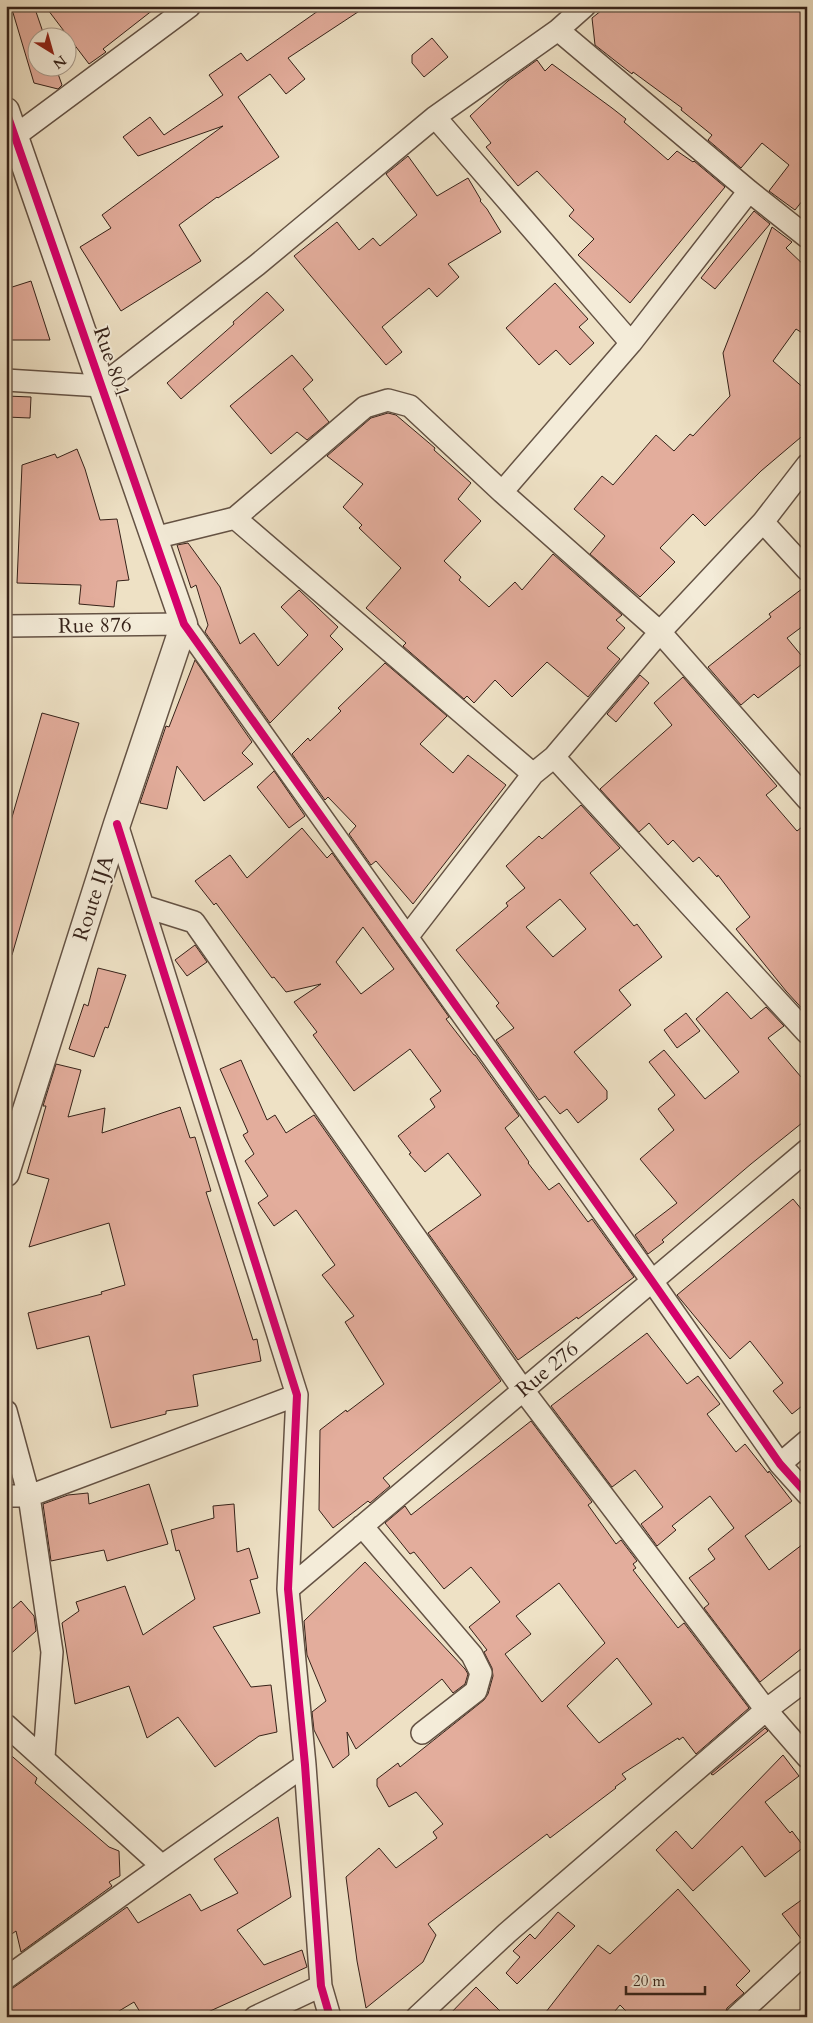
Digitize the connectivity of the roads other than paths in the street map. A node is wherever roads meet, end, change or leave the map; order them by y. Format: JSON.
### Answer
{"nodes":[{"id":1,"x":190,"y":6,"type":"edge"},
{"id":2,"x":585,"y":6,"type":"edge"},
{"id":3,"x":558,"y":30,"type":"junction"},
{"id":4,"x":6,"y":111,"type":"edge"},
{"id":5,"x":435,"y":116,"type":"junction"},
{"id":6,"x":15,"y":136,"type":"junction"},
{"id":7,"x":749,"y":191,"type":"junction"},
{"id":8,"x":807,"y":237,"type":"edge"},
{"id":9,"x":632,"y":343,"type":"junction"},
{"id":10,"x":6,"y":380,"type":"edge"},
{"id":11,"x":101,"y":386,"type":"junction"},
{"id":12,"x":806,"y":467,"type":"edge"},
{"id":13,"x":502,"y":492,"type":"junction"},
{"id":14,"x":235,"y":518,"type":"junction"},
{"id":15,"x":763,"y":522,"type":"junction"},
{"id":16,"x":154,"y":538,"type":"junction"},
{"id":17,"x":807,"y":570,"type":"edge"},
{"id":18,"x":184,"y":624,"type":"junction"},
{"id":19,"x":6,"y":626,"type":"edge"},
{"id":20,"x":660,"y":632,"type":"junction"},
{"id":21,"x":554,"y":757,"type":"junction"},
{"id":22,"x":533,"y":774,"type":"junction"},
{"id":23,"x":807,"y":799,"type":"edge"},
{"id":24,"x":117,"y":824,"type":"junction"},
{"id":25,"x":143,"y":906,"type":"junction"},
{"id":26,"x":408,"y":936,"type":"junction"},
{"id":27,"x":807,"y":1033,"type":"edge"},
{"id":28,"x":807,"y":1150,"type":"edge"},
{"id":29,"x":6,"y":1173,"type":"edge"},
{"id":30,"x":652,"y":1281,"type":"junction"},
{"id":31,"x":522,"y":1390,"type":"junction"},
{"id":32,"x":297,"y":1395,"type":"junction"},
{"id":33,"x":6,"y":1411,"type":"edge"},
{"id":34,"x":807,"y":1441,"type":"edge"},
{"id":35,"x":780,"y":1464,"type":"junction"},
{"id":36,"x":807,"y":1494,"type":"edge"},
{"id":37,"x":6,"y":1496,"type":"edge"},
{"id":38,"x":28,"y":1496,"type":"junction"},
{"id":39,"x":362,"y":1526,"type":"junction"},
{"id":40,"x":288,"y":1589,"type":"junction"},
{"id":41,"x":807,"y":1679,"type":"edge"},
{"id":42,"x":766,"y":1710,"type":"junction"},
{"id":43,"x":7,"y":1726,"type":"edge"},
{"id":44,"x":422,"y":1732,"type":"dead end"},
{"id":45,"x":44,"y":1757,"type":"junction"},
{"id":46,"x":807,"y":1757,"type":"edge"},
{"id":47,"x":305,"y":1765,"type":"junction"},
{"id":48,"x":162,"y":1866,"type":"junction"},
{"id":49,"x":807,"y":1952,"type":"edge"},
{"id":50,"x":6,"y":1978,"type":"edge"},
{"id":51,"x":321,"y":1986,"type":"junction"},
{"id":52,"x":255,"y":2017,"type":"edge"},
{"id":53,"x":330,"y":2017,"type":"edge"},
{"id":54,"x":417,"y":2017,"type":"edge"},
{"id":55,"x":736,"y":2017,"type":"edge"}],
"edges":[{"from":1,"to":6,"type":"street"},
{"from":2,"to":3,"type":"street"},
{"from":3,"to":5,"type":"street"},
{"from":3,"to":7,"type":"street"},
{"from":4,"to":6,"type":"street","name":"Rue 801"},
{"from":5,"to":9,"type":"street"},
{"from":5,"to":11,"type":"street"},
{"from":6,"to":11,"type":"street","name":"Rue 801"},
{"from":7,"to":8,"type":"street"},
{"from":7,"to":9,"type":"street"},
{"from":9,"to":13,"type":"street"},
{"from":10,"to":11,"type":"street"},
{"from":11,"to":16,"type":"street","name":"Rue 801"},
{"from":12,"to":15,"type":"street"},
{"from":13,"to":14,"type":"street"},
{"from":13,"to":20,"type":"street"},
{"from":14,"to":16,"type":"street"},
{"from":14,"to":22,"type":"street"},
{"from":15,"to":17,"type":"street"},
{"from":15,"to":20,"type":"street"},
{"from":16,"to":18,"type":"street","name":"Rue 801"},
{"from":18,"to":19,"type":"street","name":"Rue 876"},
{"from":18,"to":24,"type":"street","name":"Route IJA"},
{"from":18,"to":26,"type":"street"},
{"from":20,"to":21,"type":"street"},
{"from":20,"to":23,"type":"street"},
{"from":21,"to":22,"type":"street"},
{"from":21,"to":27,"type":"street"},
{"from":22,"to":26,"type":"street"},
{"from":24,"to":25,"type":"street"},
{"from":24,"to":29,"type":"street","name":"Route IJA"},
{"from":25,"to":31,"type":"street"},
{"from":25,"to":32,"type":"street"},
{"from":26,"to":30,"type":"street"},
{"from":28,"to":30,"type":"street","name":"Rue 276"},
{"from":30,"to":31,"type":"street","name":"Rue 276"},
{"from":30,"to":35,"type":"street"},
{"from":31,"to":39,"type":"street","name":"Rue 276"},
{"from":31,"to":42,"type":"street"},
{"from":32,"to":38,"type":"street"},
{"from":32,"to":40,"type":"street"},
{"from":33,"to":38,"type":"street"},
{"from":34,"to":35,"type":"street"},
{"from":35,"to":36,"type":"street"},
{"from":37,"to":38,"type":"street"},
{"from":38,"to":45,"type":"street"},
{"from":39,"to":40,"type":"street","name":"Rue 276"},
{"from":39,"to":44,"type":"street"},
{"from":40,"to":47,"type":"street"},
{"from":41,"to":42,"type":"street"},
{"from":42,"to":46,"type":"street"},
{"from":42,"to":54,"type":"street"},
{"from":43,"to":45,"type":"street"},
{"from":45,"to":48,"type":"street"},
{"from":47,"to":48,"type":"street"},
{"from":47,"to":51,"type":"street"},
{"from":48,"to":50,"type":"street"},
{"from":49,"to":55,"type":"street"},
{"from":51,"to":52,"type":"street"},
{"from":51,"to":53,"type":"street"}]}
